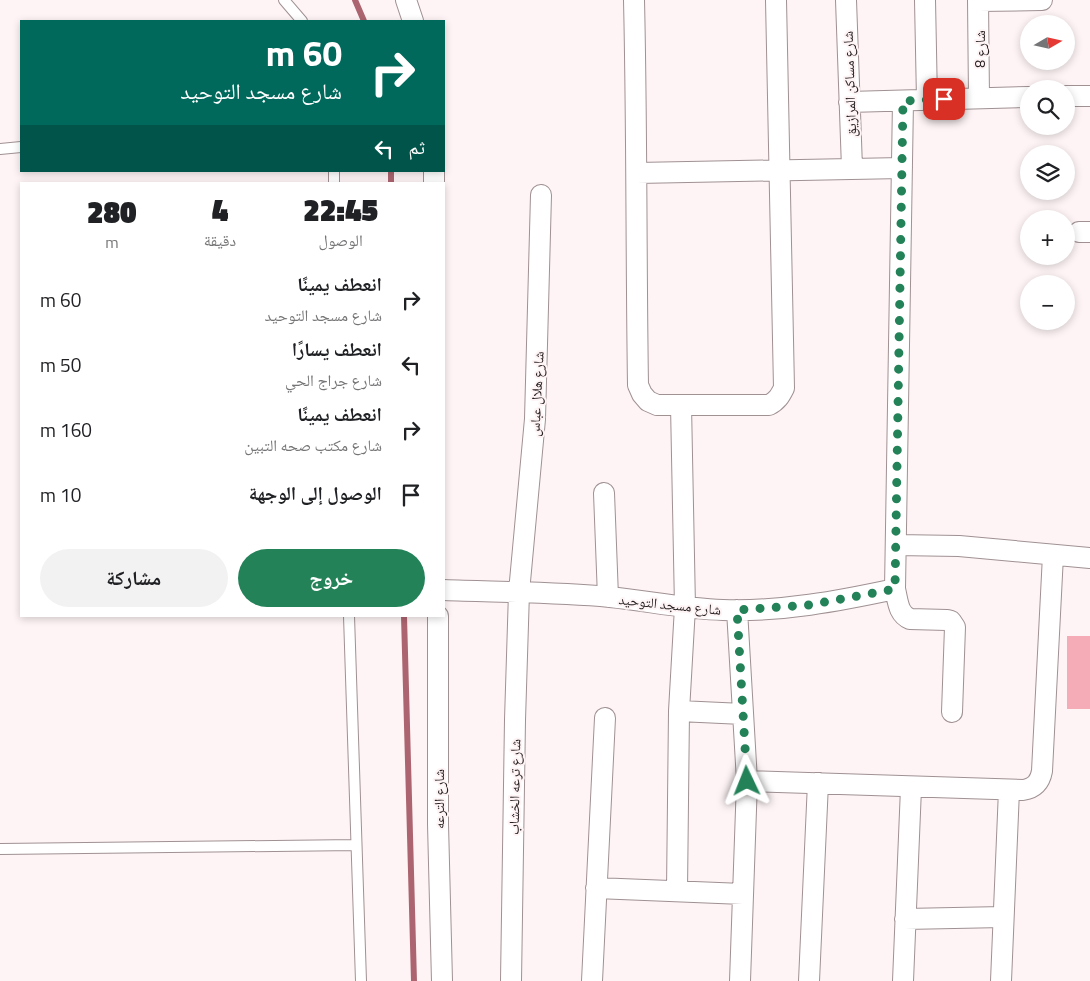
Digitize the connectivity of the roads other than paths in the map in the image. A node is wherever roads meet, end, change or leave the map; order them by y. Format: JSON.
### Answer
{"nodes":[{"id":1,"x":284,"y":0,"type":"edge"},
{"id":2,"x":406,"y":0,"type":"edge"},
{"id":3,"x":634,"y":0,"type":"edge"},
{"id":4,"x":776,"y":0,"type":"edge"},
{"id":5,"x":846,"y":0,"type":"edge"},
{"id":6,"x":925,"y":0,"type":"edge"},
{"id":7,"x":978,"y":0,"type":"edge"},
{"id":8,"x":1042,"y":0,"type":"edge"},
{"id":9,"x":301,"y":20,"type":"edge"},
{"id":10,"x":414,"y":20,"type":"edge"},
{"id":11,"x":1075,"y":96,"type":"edge"},
{"id":12,"x":1090,"y":96,"type":"edge"},
{"id":13,"x":1020,"y":97,"type":"edge"},
{"id":14,"x":979,"y":98,"type":"junction"},
{"id":15,"x":927,"y":100,"type":"junction"},
{"id":16,"x":903,"y":101,"type":"junction"},
{"id":17,"x":849,"y":102,"type":"junction"},
{"id":18,"x":20,"y":148,"type":"edge"},
{"id":19,"x":0,"y":149,"type":"edge"},
{"id":20,"x":852,"y":168,"type":"junction"},
{"id":21,"x":902,"y":168,"type":"junction"},
{"id":22,"x":780,"y":170,"type":"junction"},
{"id":23,"x":638,"y":172,"type":"junction"},
{"id":24,"x":542,"y":195,"type":"dead end"},
{"id":25,"x":681,"y":405,"type":"junction"},
{"id":26,"x":604,"y":493,"type":"dead end"},
{"id":27,"x":896,"y":545,"type":"junction"},
{"id":28,"x":1053,"y":555,"type":"junction"},
{"id":29,"x":1090,"y":558,"type":"edge"},
{"id":30,"x":895,"y":589,"type":"junction"},
{"id":31,"x":445,"y":590,"type":"edge"},
{"id":32,"x":519,"y":592,"type":"junction"},
{"id":33,"x":608,"y":597,"type":"junction"},
{"id":34,"x":685,"y":607,"type":"junction"},
{"id":35,"x":737,"y":610,"type":"junction"},
{"id":36,"x":349,"y":617,"type":"edge"},
{"id":37,"x":438,"y":617,"type":"edge"},
{"id":38,"x":679,"y":711,"type":"junction"},
{"id":39,"x":952,"y":712,"type":"dead end"},
{"id":40,"x":743,"y":714,"type":"junction"},
{"id":41,"x":605,"y":718,"type":"dead end"},
{"id":42,"x":747,"y":781,"type":"junction"},
{"id":43,"x":818,"y":783,"type":"junction"},
{"id":44,"x":912,"y":788,"type":"junction"},
{"id":45,"x":1009,"y":790,"type":"junction"},
{"id":46,"x":356,"y":845,"type":"junction"},
{"id":47,"x":0,"y":849,"type":"edge"},
{"id":48,"x":596,"y":888,"type":"junction"},
{"id":49,"x":677,"y":892,"type":"junction"},
{"id":50,"x":743,"y":894,"type":"junction"},
{"id":51,"x":1003,"y":917,"type":"junction"},
{"id":52,"x":905,"y":919,"type":"junction"},
{"id":53,"x":361,"y":981,"type":"edge"},
{"id":54,"x":442,"y":981,"type":"edge"},
{"id":55,"x":511,"y":981,"type":"edge"},
{"id":56,"x":592,"y":981,"type":"edge"},
{"id":57,"x":740,"y":981,"type":"edge"},
{"id":58,"x":809,"y":981,"type":"edge"},
{"id":59,"x":902,"y":981,"type":"edge"},
{"id":60,"x":1001,"y":981,"type":"edge"}],
"edges":[{"from":1,"to":9,"type":"lane"},
{"from":2,"to":10,"type":"street"},
{"from":3,"to":23,"type":"street"},
{"from":4,"to":22,"type":"street"},
{"from":5,"to":17,"type":"street","name":"شارع مساكن المرازيق"},
{"from":6,"to":15,"type":"street"},
{"from":7,"to":8,"type":"street"},
{"from":7,"to":14,"type":"street","name":"شارع 8"},
{"from":11,"to":12,"type":"street"},
{"from":13,"to":14,"type":"street"},
{"from":14,"to":15,"type":"street"},
{"from":15,"to":16,"type":"street"},
{"from":16,"to":17,"type":"street"},
{"from":16,"to":21,"type":"street"},
{"from":17,"to":20,"type":"street","name":"شارع مساكن المرازيق"},
{"from":18,"to":19,"type":"lane"},
{"from":20,"to":21,"type":"street"},
{"from":20,"to":22,"type":"street"},
{"from":21,"to":27,"type":"street"},
{"from":22,"to":23,"type":"street"},
{"from":22,"to":25,"type":"street"},
{"from":23,"to":25,"type":"street"},
{"from":24,"to":32,"type":"street","name":"شارع هلال عباس"},
{"from":25,"to":34,"type":"street"},
{"from":26,"to":33,"type":"street"},
{"from":27,"to":28,"type":"street"},
{"from":27,"to":30,"type":"street"},
{"from":28,"to":29,"type":"street"},
{"from":28,"to":45,"type":"street"},
{"from":30,"to":35,"type":"street","name":"شارع مسجد التوحيد"},
{"from":30,"to":39,"type":"street"},
{"from":31,"to":32,"type":"street","name":"شارع مسجد التوحيد"},
{"from":32,"to":33,"type":"street","name":"شارع مسجد التوحيد"},
{"from":32,"to":55,"type":"street","name":"شارع ترعه الخشاب"},
{"from":33,"to":34,"type":"street","name":"شارع مسجد التوحيد"},
{"from":34,"to":35,"type":"street","name":"شارع مسجد التوحيد"},
{"from":34,"to":38,"type":"street"},
{"from":35,"to":40,"type":"street"},
{"from":36,"to":46,"type":"lane"},
{"from":37,"to":54,"type":"street","name":"شارع الترعه"},
{"from":38,"to":40,"type":"street"},
{"from":38,"to":49,"type":"street"},
{"from":40,"to":42,"type":"street"},
{"from":41,"to":48,"type":"street"},
{"from":42,"to":43,"type":"street"},
{"from":42,"to":50,"type":"street"},
{"from":43,"to":44,"type":"street"},
{"from":43,"to":58,"type":"street"},
{"from":44,"to":45,"type":"street"},
{"from":44,"to":52,"type":"street"},
{"from":45,"to":51,"type":"street"},
{"from":46,"to":47,"type":"lane"},
{"from":46,"to":53,"type":"lane"},
{"from":48,"to":49,"type":"street"},
{"from":48,"to":56,"type":"street"},
{"from":49,"to":50,"type":"street"},
{"from":50,"to":57,"type":"street"},
{"from":51,"to":52,"type":"street"},
{"from":51,"to":60,"type":"street"},
{"from":52,"to":59,"type":"street"}]}
